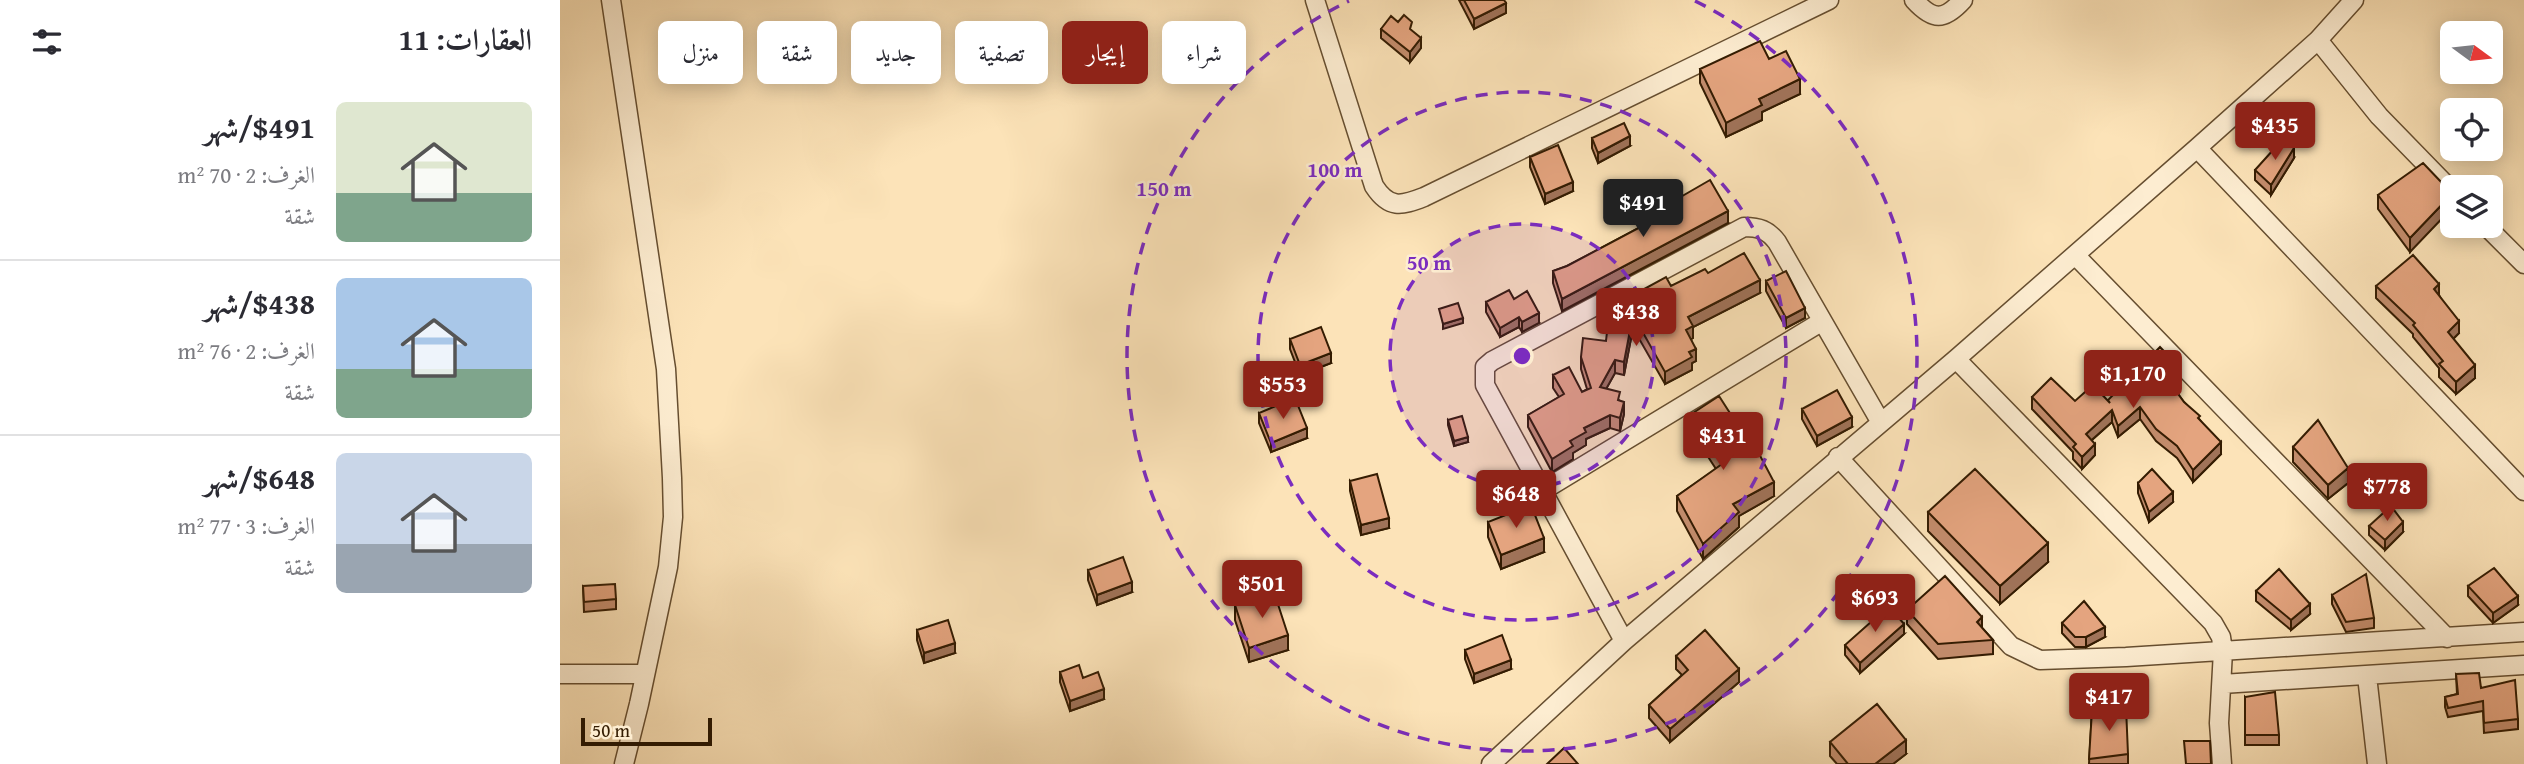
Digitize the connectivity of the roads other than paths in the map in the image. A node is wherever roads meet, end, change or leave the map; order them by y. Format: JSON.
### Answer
{"nodes":[{"id":1,"x":611,"y":0,"type":"edge"},
{"id":2,"x":1315,"y":0,"type":"edge"},
{"id":3,"x":1829,"y":0,"type":"edge"},
{"id":4,"x":1914,"y":0,"type":"edge"},
{"id":5,"x":1963,"y":0,"type":"edge"},
{"id":6,"x":2354,"y":0,"type":"edge"},
{"id":7,"x":2318,"y":40,"type":"junction"},
{"id":8,"x":2197,"y":148,"type":"junction"},
{"id":9,"x":2440,"y":179,"type":"edge"},
{"id":10,"x":2498,"y":238,"type":"edge"},
{"id":11,"x":2075,"y":255,"type":"junction"},
{"id":12,"x":2524,"y":264,"type":"edge"},
{"id":13,"x":1821,"y":322,"type":"junction"},
{"id":14,"x":1956,"y":359,"type":"junction"},
{"id":15,"x":1880,"y":421,"type":"junction"},
{"id":16,"x":1838,"y":457,"type":"junction"},
{"id":17,"x":1542,"y":491,"type":"junction"},
{"id":18,"x":2524,"y":491,"type":"edge"},
{"id":19,"x":2524,"y":632,"type":"edge"},
{"id":20,"x":2447,"y":638,"type":"junction"},
{"id":21,"x":1624,"y":641,"type":"junction"},
{"id":22,"x":2223,"y":651,"type":"junction"},
{"id":23,"x":2524,"y":666,"type":"edge"},
{"id":24,"x":560,"y":674,"type":"edge"},
{"id":25,"x":644,"y":674,"type":"junction"},
{"id":26,"x":2367,"y":676,"type":"junction"},
{"id":27,"x":2222,"y":684,"type":"junction"},
{"id":28,"x":624,"y":764,"type":"edge"},
{"id":29,"x":1491,"y":764,"type":"edge"},
{"id":30,"x":2222,"y":764,"type":"edge"},
{"id":31,"x":2377,"y":764,"type":"edge"}],
"edges":[{"from":1,"to":25,"type":"street"},
{"from":2,"to":3,"type":"street"},
{"from":4,"to":5,"type":"street"},
{"from":6,"to":7,"type":"street"},
{"from":7,"to":8,"type":"street"},
{"from":7,"to":9,"type":"street"},
{"from":8,"to":11,"type":"street"},
{"from":8,"to":18,"type":"street"},
{"from":10,"to":12,"type":"street"},
{"from":11,"to":14,"type":"street"},
{"from":11,"to":20,"type":"street"},
{"from":13,"to":15,"type":"street"},
{"from":13,"to":17,"type":"street"},
{"from":13,"to":17,"type":"street"},
{"from":14,"to":15,"type":"street"},
{"from":14,"to":22,"type":"street"},
{"from":15,"to":16,"type":"street"},
{"from":16,"to":21,"type":"street"},
{"from":16,"to":22,"type":"street"},
{"from":17,"to":21,"type":"street"},
{"from":19,"to":20,"type":"street"},
{"from":20,"to":22,"type":"street"},
{"from":21,"to":29,"type":"street"},
{"from":22,"to":27,"type":"street"},
{"from":23,"to":26,"type":"street"},
{"from":24,"to":25,"type":"street"},
{"from":25,"to":28,"type":"street"},
{"from":26,"to":27,"type":"street"},
{"from":26,"to":31,"type":"street"},
{"from":27,"to":30,"type":"street"}]}
